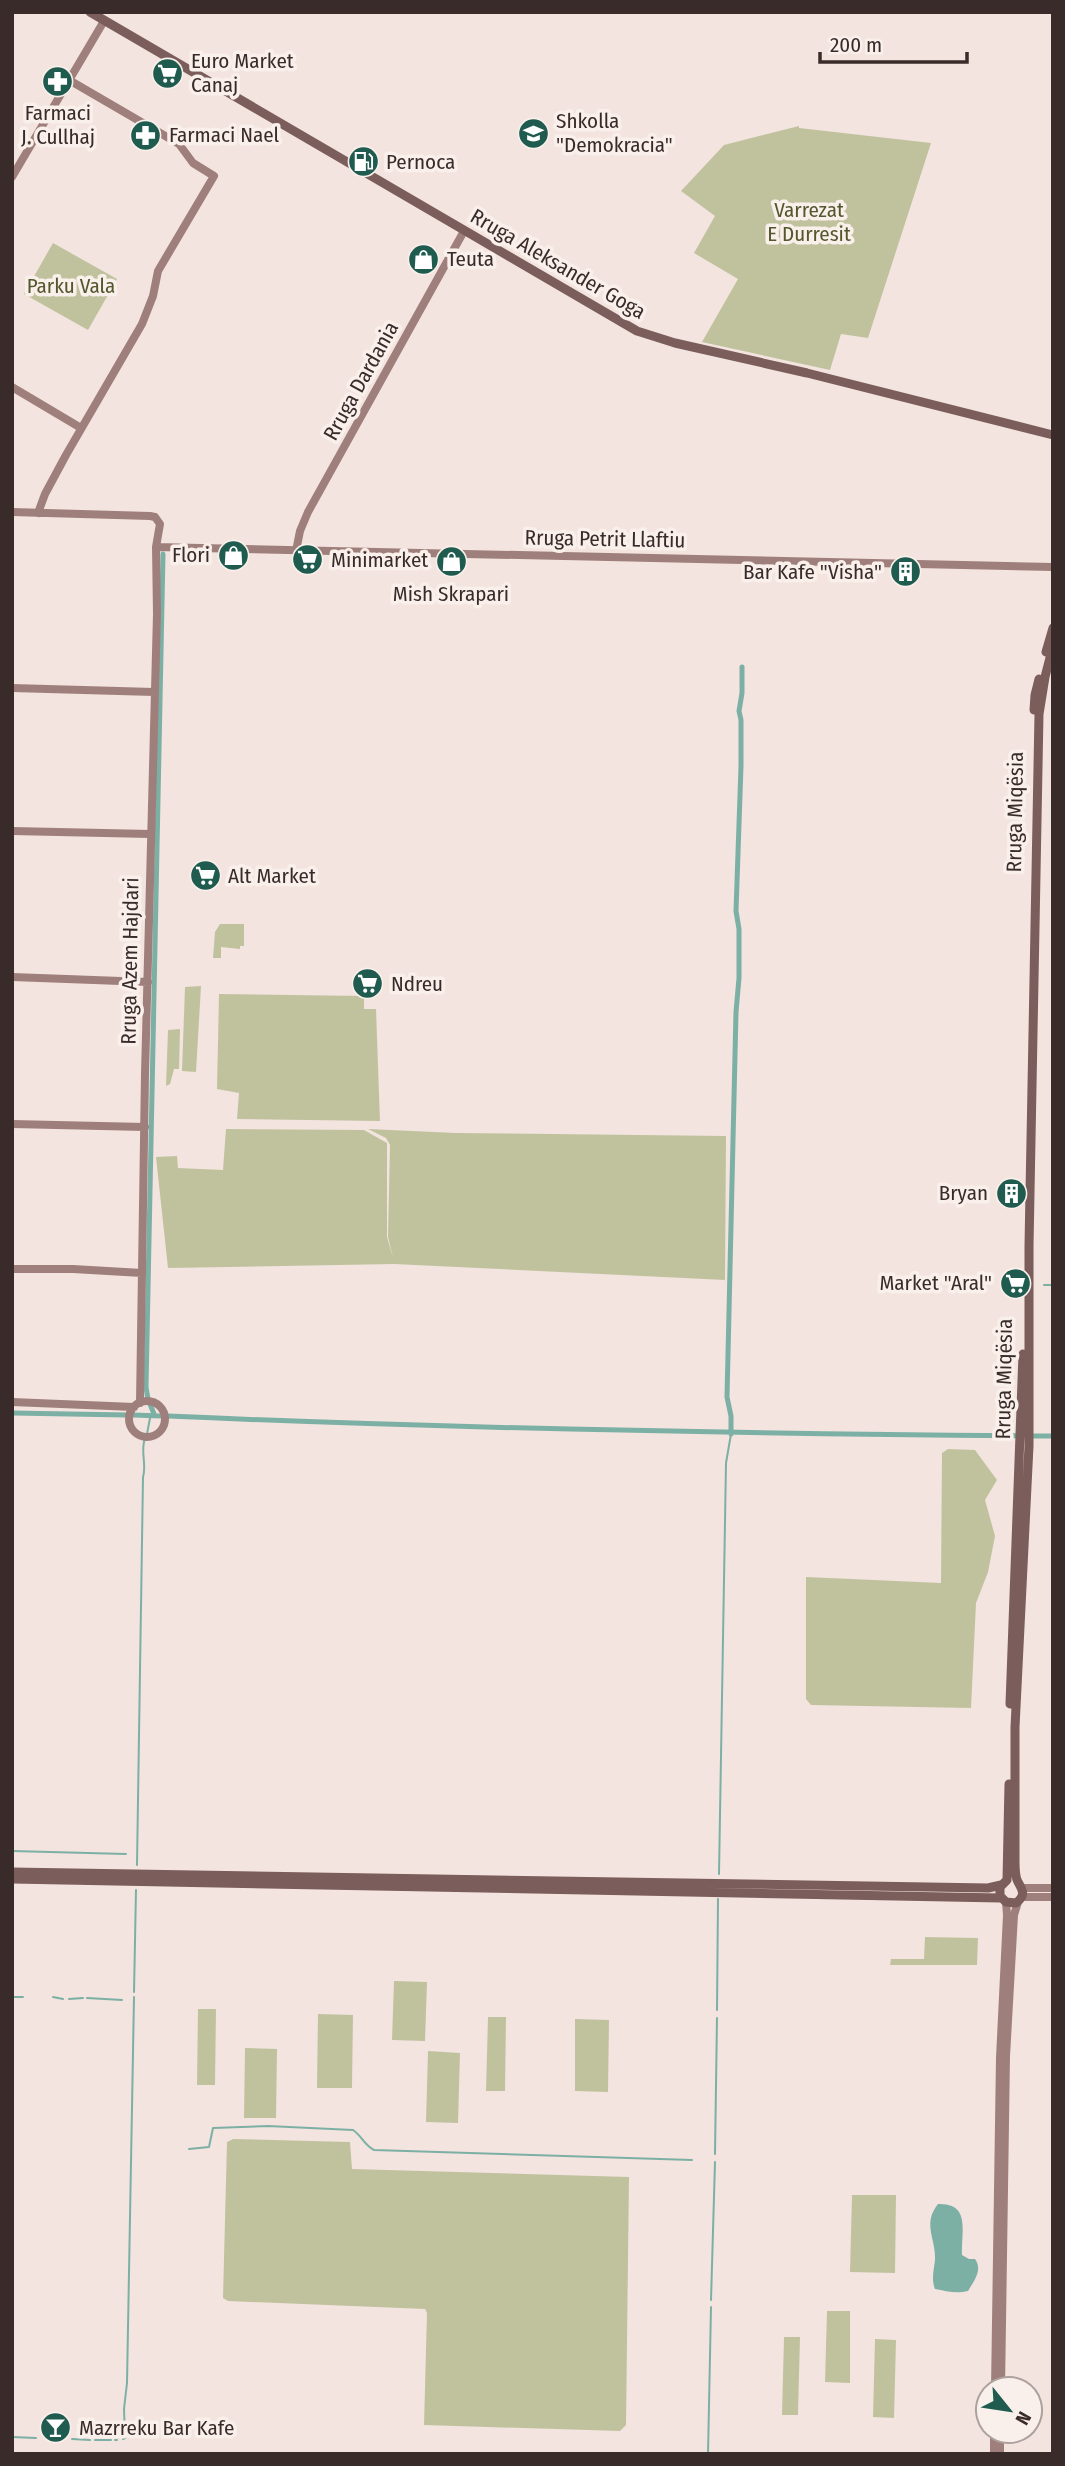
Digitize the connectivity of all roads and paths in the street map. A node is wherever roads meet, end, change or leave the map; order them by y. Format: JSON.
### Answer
{"nodes":[{"id":1,"x":90,"y":12,"type":"edge"},
{"id":2,"x":104,"y":21,"type":"junction"},
{"id":3,"x":69,"y":80,"type":"junction"},
{"id":4,"x":12,"y":177,"type":"edge"},
{"id":5,"x":464,"y":231,"type":"junction"},
{"id":6,"x":12,"y":387,"type":"edge"},
{"id":7,"x":81,"y":428,"type":"junction"},
{"id":8,"x":1053,"y":435,"type":"edge"},
{"id":9,"x":12,"y":512,"type":"edge"},
{"id":10,"x":38,"y":513,"type":"junction"},
{"id":11,"x":156,"y":547,"type":"junction"},
{"id":12,"x":296,"y":551,"type":"junction"},
{"id":13,"x":1053,"y":567,"type":"edge"},
{"id":14,"x":1053,"y":628,"type":"edge"},
{"id":15,"x":1053,"y":646,"type":"edge"},
{"id":16,"x":12,"y":688,"type":"edge"},
{"id":17,"x":154,"y":692,"type":"junction"},
{"id":18,"x":12,"y":831,"type":"edge"},
{"id":19,"x":150,"y":835,"type":"junction"},
{"id":20,"x":12,"y":977,"type":"edge"},
{"id":21,"x":148,"y":982,"type":"junction"},
{"id":22,"x":12,"y":1124,"type":"edge"},
{"id":23,"x":145,"y":1127,"type":"junction"},
{"id":24,"x":12,"y":1269,"type":"edge"},
{"id":25,"x":142,"y":1273,"type":"junction"},
{"id":26,"x":12,"y":1402,"type":"edge"},
{"id":27,"x":137,"y":1405,"type":"junction"},
{"id":28,"x":1025,"y":1427,"type":"junction"},
{"id":29,"x":12,"y":1871,"type":"edge"},
{"id":30,"x":12,"y":1879,"type":"edge"},
{"id":31,"x":1053,"y":1888,"type":"edge"},
{"id":32,"x":1015,"y":1889,"type":"junction"},
{"id":33,"x":1053,"y":1897,"type":"edge"},
{"id":34,"x":1004,"y":1900,"type":"junction"},
{"id":35,"x":995,"y":2375,"type":"edge"},
{"id":36,"x":1001,"y":2375,"type":"edge"}],
"edges":[{"from":1,"to":2,"type":"main road","name":"Rruga Aleksander Goga"},
{"from":2,"to":3,"type":"street"},
{"from":2,"to":5,"type":"main road","name":"Rruga Aleksander Goga"},
{"from":3,"to":4,"type":"street"},
{"from":3,"to":7,"type":"street"},
{"from":5,"to":8,"type":"main road","name":"Rruga Aleksander Goga"},
{"from":5,"to":12,"type":"street","name":"Rruga Dardania"},
{"from":6,"to":7,"type":"street"},
{"from":7,"to":10,"type":"street"},
{"from":9,"to":10,"type":"street"},
{"from":10,"to":11,"type":"street","name":"Rruga Azem Hajdari"},
{"from":11,"to":12,"type":"street","name":"Rruga Petrit Llaftiu"},
{"from":11,"to":17,"type":"street","name":"Rruga Azem Hajdari"},
{"from":12,"to":13,"type":"street","name":"Rruga Petrit Llaftiu"},
{"from":14,"to":28,"type":"main road","name":"Rruga Miqësia"},
{"from":15,"to":28,"type":"main road","name":"Rruga Miqësia"},
{"from":16,"to":17,"type":"street"},
{"from":17,"to":19,"type":"street","name":"Rruga Azem Hajdari"},
{"from":18,"to":19,"type":"street"},
{"from":19,"to":21,"type":"street","name":"Rruga Azem Hajdari"},
{"from":20,"to":21,"type":"street"},
{"from":21,"to":23,"type":"street","name":"Rruga Azem Hajdari"},
{"from":22,"to":23,"type":"street"},
{"from":23,"to":25,"type":"street","name":"Rruga Azem Hajdari"},
{"from":24,"to":25,"type":"street"},
{"from":25,"to":27,"type":"street","name":"Rruga Azem Hajdari"},
{"from":26,"to":27,"type":"street"},
{"from":27,"to":27,"type":"street","name":"Rruga Azem Hajdari"},
{"from":28,"to":32,"type":"main road","name":"Rruga Miqësia"},
{"from":29,"to":32,"type":"main road"},
{"from":30,"to":34,"type":"main road"},
{"from":31,"to":32,"type":"street"},
{"from":32,"to":33,"type":"street"},
{"from":32,"to":34,"type":"main road","name":"Rruga Miqësia"},
{"from":32,"to":34,"type":"main road"},
{"from":32,"to":36,"type":"street"},
{"from":34,"to":35,"type":"street"}]}
